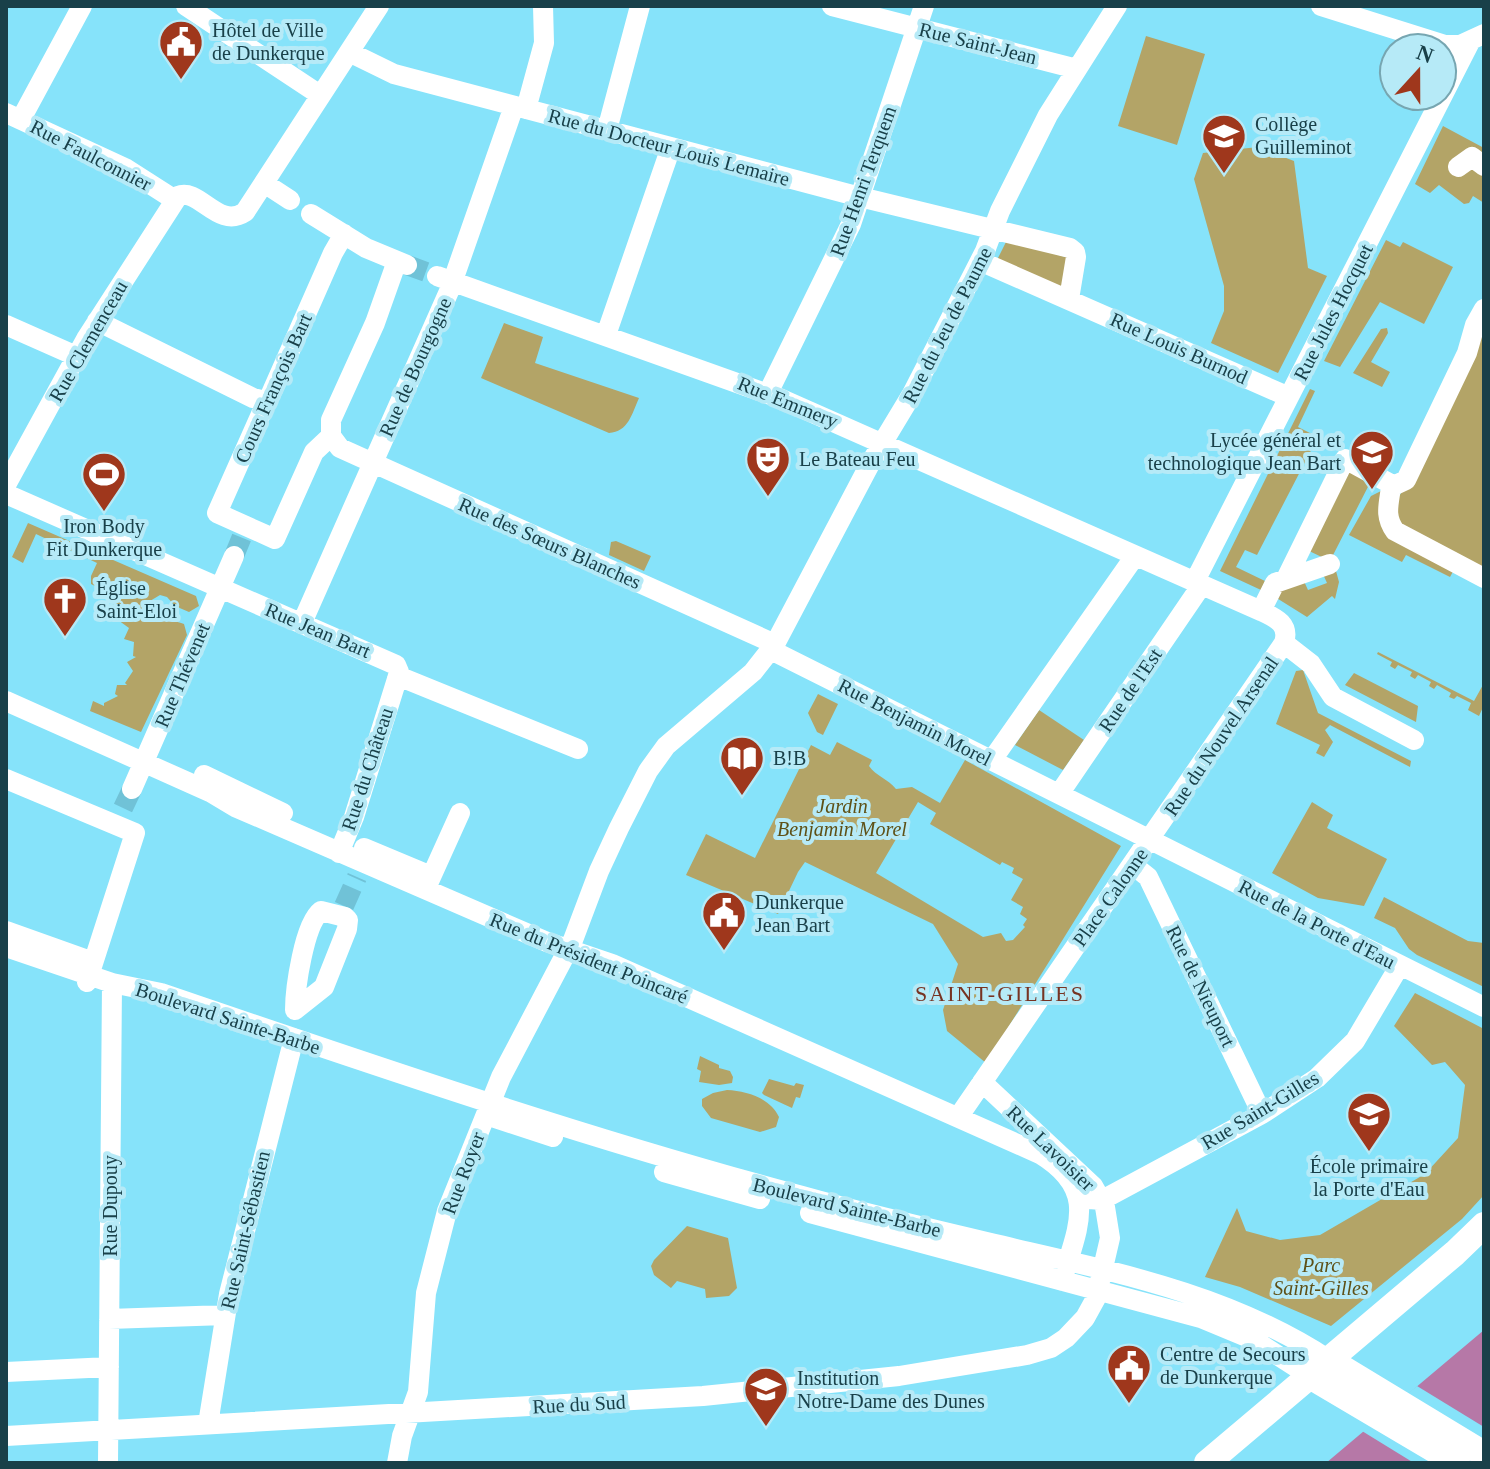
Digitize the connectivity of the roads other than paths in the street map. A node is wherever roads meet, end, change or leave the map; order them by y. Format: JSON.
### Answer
{"nodes":[{"id":1,"x":82,"y":6,"type":"edge"},
{"id":2,"x":186,"y":6,"type":"edge"},
{"id":3,"x":379,"y":6,"type":"edge"},
{"id":4,"x":543,"y":6,"type":"edge"},
{"id":5,"x":640,"y":6,"type":"edge"},
{"id":6,"x":832,"y":6,"type":"edge"},
{"id":7,"x":924,"y":6,"type":"edge"},
{"id":8,"x":1117,"y":6,"type":"edge"},
{"id":9,"x":1321,"y":6,"type":"edge"},
{"id":10,"x":1364,"y":6,"type":"edge"},
{"id":11,"x":917,"y":28,"type":"junction"},
{"id":12,"x":1477,"y":37,"type":"edge"},
{"id":13,"x":349,"y":52,"type":"junction"},
{"id":14,"x":1077,"y":69,"type":"junction"},
{"id":15,"x":320,"y":95,"type":"junction"},
{"id":16,"x":520,"y":107,"type":"junction"},
{"id":17,"x":13,"y":116,"type":"edge"},
{"id":18,"x":607,"y":130,"type":"junction"},
{"id":19,"x":671,"y":147,"type":"junction"},
{"id":20,"x":1484,"y":166,"type":"edge"},
{"id":21,"x":1458,"y":167,"type":"dead end"},
{"id":22,"x":264,"y":183,"type":"junction"},
{"id":23,"x":860,"y":197,"type":"junction"},
{"id":24,"x":175,"y":200,"type":"junction"},
{"id":25,"x":290,"y":200,"type":"dead end"},
{"id":26,"x":311,"y":214,"type":"dead end"},
{"id":27,"x":993,"y":231,"type":"junction"},
{"id":28,"x":344,"y":234,"type":"junction"},
{"id":29,"x":980,"y":261,"type":"junction"},
{"id":30,"x":445,"y":278,"type":"junction"},
{"id":31,"x":1069,"y":299,"type":"junction"},
{"id":32,"x":1484,"y":309,"type":"edge"},
{"id":33,"x":97,"y":321,"type":"junction"},
{"id":34,"x":6,"y":325,"type":"edge"},
{"id":35,"x":606,"y":335,"type":"junction"},
{"id":36,"x":76,"y":356,"type":"junction"},
{"id":37,"x":768,"y":393,"type":"junction"},
{"id":38,"x":1289,"y":397,"type":"junction"},
{"id":39,"x":265,"y":401,"type":"junction"},
{"id":40,"x":331,"y":436,"type":"junction"},
{"id":41,"x":884,"y":443,"type":"junction"},
{"id":42,"x":373,"y":465,"type":"junction"},
{"id":43,"x":6,"y":486,"type":"edge"},
{"id":44,"x":1391,"y":487,"type":"junction"},
{"id":45,"x":234,"y":556,"type":"tunnel mouth"},
{"id":46,"x":1135,"y":556,"type":"junction"},
{"id":47,"x":1330,"y":564,"type":"dead end"},
{"id":48,"x":1484,"y":578,"type":"edge"},
{"id":49,"x":1286,"y":579,"type":"junction"},
{"id":50,"x":1198,"y":585,"type":"junction"},
{"id":51,"x":220,"y":588,"type":"junction"},
{"id":52,"x":1261,"y":611,"type":"junction"},
{"id":53,"x":302,"y":623,"type":"junction"},
{"id":54,"x":1284,"y":643,"type":"junction"},
{"id":55,"x":773,"y":647,"type":"junction"},
{"id":56,"x":397,"y":680,"type":"junction"},
{"id":57,"x":6,"y":701,"type":"edge"},
{"id":58,"x":1414,"y":740,"type":"dead end"},
{"id":59,"x":578,"y":749,"type":"dead end"},
{"id":60,"x":146,"y":757,"type":"junction"},
{"id":61,"x":992,"y":760,"type":"junction"},
{"id":62,"x":6,"y":779,"type":"edge"},
{"id":63,"x":1059,"y":794,"type":"junction"},
{"id":64,"x":124,"y":808,"type":"junction"},
{"id":65,"x":460,"y":813,"type":"dead end"},
{"id":66,"x":1150,"y":840,"type":"junction"},
{"id":67,"x":342,"y":846,"type":"junction"},
{"id":68,"x":1133,"y":865,"type":"junction"},
{"id":69,"x":428,"y":883,"type":"junction"},
{"id":70,"x":6,"y":931,"type":"edge"},
{"id":71,"x":6,"y":947,"type":"edge"},
{"id":72,"x":568,"y":950,"type":"junction"},
{"id":73,"x":1400,"y":965,"type":"junction"},
{"id":74,"x":90,"y":973,"type":"junction"},
{"id":75,"x":112,"y":983,"type":"junction"},
{"id":76,"x":1484,"y":1007,"type":"edge"},
{"id":77,"x":295,"y":1010,"type":"junction"},
{"id":78,"x":290,"y":1041,"type":"junction"},
{"id":79,"x":982,"y":1082,"type":"junction"},
{"id":80,"x":488,"y":1109,"type":"junction"},
{"id":81,"x":1262,"y":1114,"type":"junction"},
{"id":82,"x":959,"y":1116,"type":"junction"},
{"id":83,"x":1078,"y":1194,"type":"junction"},
{"id":84,"x":1102,"y":1200,"type":"junction"},
{"id":85,"x":1484,"y":1225,"type":"edge"},
{"id":86,"x":1068,"y":1261,"type":"junction"},
{"id":87,"x":1104,"y":1269,"type":"junction"},
{"id":88,"x":1062,"y":1281,"type":"junction"},
{"id":89,"x":1099,"y":1290,"type":"junction"},
{"id":90,"x":225,"y":1315,"type":"junction"},
{"id":91,"x":109,"y":1319,"type":"junction"},
{"id":92,"x":109,"y":1367,"type":"junction"},
{"id":93,"x":1319,"y":1368,"type":"junction"},
{"id":94,"x":6,"y":1372,"type":"edge"},
{"id":95,"x":1358,"y":1392,"type":"junction"},
{"id":96,"x":410,"y":1413,"type":"junction"},
{"id":97,"x":208,"y":1424,"type":"junction"},
{"id":98,"x":108,"y":1430,"type":"junction"},
{"id":99,"x":6,"y":1436,"type":"edge"},
{"id":100,"x":1484,"y":1454,"type":"edge"},
{"id":101,"x":108,"y":1463,"type":"edge"},
{"id":102,"x":397,"y":1463,"type":"edge"},
{"id":103,"x":1207,"y":1463,"type":"edge"},
{"id":104,"x":1457,"y":1463,"type":"edge"}],
"edges":[{"from":1,"to":17,"type":"street"},
{"from":2,"to":15,"type":"street"},
{"from":3,"to":13,"type":"street"},
{"from":4,"to":16,"type":"street","name":"Rue de Bourgogne"},
{"from":5,"to":18,"type":"street"},
{"from":6,"to":11,"type":"street","name":"Rue Saint-Jean"},
{"from":7,"to":11,"type":"street","name":"Rue Henri Terquem"},
{"from":8,"to":14,"type":"street","name":"Rue du Jeu de Paume"},
{"from":9,"to":12,"type":"street"},
{"from":10,"to":12,"type":"street"},
{"from":11,"to":14,"type":"street","name":"Rue Saint-Jean"},
{"from":11,"to":23,"type":"street","name":"Rue Henri Terquem"},
{"from":12,"to":38,"type":"street","name":"Rue Jules Hocquet"},
{"from":13,"to":15,"type":"street"},
{"from":13,"to":16,"type":"street","name":"Rue du Docteur Louis Lemaire"},
{"from":14,"to":27,"type":"street","name":"Rue du Jeu de Paume"},
{"from":15,"to":22,"type":"street"},
{"from":16,"to":18,"type":"street","name":"Rue du Docteur Louis Lemaire"},
{"from":16,"to":30,"type":"street","name":"Rue de Bourgogne"},
{"from":17,"to":24,"type":"street","name":"Rue Faulconnier"},
{"from":18,"to":19,"type":"street","name":"Rue du Docteur Louis Lemaire"},
{"from":19,"to":23,"type":"street","name":"Rue du Docteur Louis Lemaire"},
{"from":19,"to":35,"type":"street"},
{"from":20,"to":21,"type":"street"},
{"from":22,"to":24,"type":"street"},
{"from":22,"to":25,"type":"street"},
{"from":23,"to":27,"type":"street","name":"Rue du Docteur Louis Lemaire"},
{"from":23,"to":37,"type":"street","name":"Rue Henri Terquem"},
{"from":24,"to":33,"type":"street","name":"Rue Clemenceau"},
{"from":26,"to":28,"type":"street","name":"Cours François Bart"},
{"from":27,"to":29,"type":"street","name":"Rue du Jeu de Paume"},
{"from":27,"to":31,"type":"street"},
{"from":28,"to":39,"type":"street","name":"Cours François Bart"},
{"from":28,"to":40,"type":"street","name":"Cours François Bart"},
{"from":29,"to":31,"type":"street","name":"Rue Louis Burnod"},
{"from":29,"to":41,"type":"street","name":"Rue du Jeu de Paume"},
{"from":30,"to":35,"type":"street","name":"Rue Emmery"},
{"from":30,"to":42,"type":"street","name":"Rue de Bourgogne"},
{"from":31,"to":38,"type":"street","name":"Rue Louis Burnod"},
{"from":32,"to":44,"type":"street"},
{"from":33,"to":36,"type":"street","name":"Rue Clemenceau"},
{"from":33,"to":39,"type":"street"},
{"from":34,"to":36,"type":"street"},
{"from":35,"to":37,"type":"street","name":"Rue Emmery"},
{"from":36,"to":43,"type":"street","name":"Rue Clemenceau"},
{"from":37,"to":41,"type":"street","name":"Rue Emmery"},
{"from":38,"to":50,"type":"street","name":"Rue Jules Hocquet"},
{"from":39,"to":40,"type":"street","name":"Cours François Bart"},
{"from":40,"to":42,"type":"street","name":"Rue des Sœurs Blanches"},
{"from":41,"to":46,"type":"street","name":"Rue Emmery"},
{"from":41,"to":55,"type":"street","name":"Rue du Jeu de Paume"},
{"from":42,"to":53,"type":"street","name":"Rue de Bourgogne"},
{"from":42,"to":55,"type":"street","name":"Rue des Sœurs Blanches"},
{"from":43,"to":51,"type":"street","name":"Rue Jean Bart"},
{"from":44,"to":48,"type":"street"},
{"from":44,"to":49,"type":"street"},
{"from":45,"to":51,"type":"street"},
{"from":46,"to":50,"type":"street","name":"Rue Emmery"},
{"from":46,"to":61,"type":"street"},
{"from":47,"to":49,"type":"street"},
{"from":49,"to":52,"type":"street"},
{"from":50,"to":52,"type":"street","name":"Rue du Nouvel Arsenal"},
{"from":50,"to":63,"type":"street","name":"Rue de l'Est"},
{"from":51,"to":53,"type":"street","name":"Rue Jean Bart"},
{"from":51,"to":60,"type":"street","name":"Rue Thévenet"},
{"from":52,"to":54,"type":"street","name":"Rue du Nouvel Arsenal"},
{"from":53,"to":56,"type":"street","name":"Rue Jean Bart"},
{"from":54,"to":58,"type":"street"},
{"from":54,"to":66,"type":"street","name":"Rue du Nouvel Arsenal"},
{"from":55,"to":61,"type":"street","name":"Rue Benjamin Morel"},
{"from":55,"to":72,"type":"street","name":"Rue du Jeu de Paume"},
{"from":56,"to":59,"type":"street","name":"Rue Jean Bart"},
{"from":56,"to":67,"type":"street","name":"Rue du Château"},
{"from":57,"to":60,"type":"street"},
{"from":60,"to":64,"type":"street","name":"Rue Thévenet"},
{"from":60,"to":67,"type":"street"},
{"from":61,"to":63,"type":"street","name":"Rue Benjamin Morel"},
{"from":62,"to":64,"type":"street"},
{"from":63,"to":66,"type":"street","name":"Place Calonne"},
{"from":64,"to":74,"type":"street"},
{"from":65,"to":69,"type":"street"},
{"from":66,"to":68,"type":"street","name":"Place Calonne"},
{"from":66,"to":73,"type":"street","name":"Rue de la Porte d'Eau"},
{"from":67,"to":69,"type":"street","name":"Rue du Président Poincaré"},
{"from":68,"to":79,"type":"street","name":"Place Calonne"},
{"from":68,"to":81,"type":"street","name":"Rue de Nieuport"},
{"from":69,"to":72,"type":"street","name":"Rue du Président Poincaré"},
{"from":70,"to":74,"type":"street"},
{"from":71,"to":74,"type":"street"},
{"from":72,"to":80,"type":"street","name":"Rue Royer"},
{"from":72,"to":82,"type":"street","name":"Rue du Président Poincaré"},
{"from":73,"to":76,"type":"street","name":"Rue de la Porte d'Eau"},
{"from":73,"to":81,"type":"street","name":"Rue Saint-Gilles"},
{"from":74,"to":75,"type":"street","name":"Boulevard Sainte-Barbe"},
{"from":75,"to":78,"type":"street","name":"Boulevard Sainte-Barbe"},
{"from":75,"to":91,"type":"street","name":"Rue Dupouy"},
{"from":77,"to":77,"type":"street","name":"Rue Saint-Sébastien"},
{"from":77,"to":78,"type":"street","name":"Rue Saint-Sébastien"},
{"from":78,"to":80,"type":"street","name":"Boulevard Sainte-Barbe"},
{"from":78,"to":90,"type":"street","name":"Rue Saint-Sébastien"},
{"from":79,"to":82,"type":"street","name":"Place Calonne"},
{"from":79,"to":84,"type":"street","name":"Rue Lavoisier"},
{"from":80,"to":86,"type":"street","name":"Boulevard Sainte-Barbe"},
{"from":80,"to":88,"type":"street","name":"Boulevard Sainte-Barbe"},
{"from":80,"to":96,"type":"street","name":"Rue Royer"},
{"from":81,"to":84,"type":"street","name":"Rue Saint-Gilles"},
{"from":82,"to":83,"type":"street","name":"Rue du Président Poincaré"},
{"from":83,"to":84,"type":"street"},
{"from":83,"to":86,"type":"street"},
{"from":84,"to":87,"type":"street","name":"Rue Lavoisier"},
{"from":85,"to":93,"type":"main road"},
{"from":86,"to":87,"type":"street","name":"Boulevard Sainte-Barbe"},
{"from":86,"to":88,"type":"street"},
{"from":87,"to":89,"type":"street","name":"Rue du Sud"},
{"from":87,"to":93,"type":"street","name":"Boulevard Sainte-Barbe"},
{"from":88,"to":89,"type":"street","name":"Boulevard Sainte-Barbe"},
{"from":89,"to":93,"type":"street","name":"Boulevard Sainte-Barbe"},
{"from":89,"to":96,"type":"street","name":"Rue du Sud"},
{"from":90,"to":91,"type":"street"},
{"from":90,"to":97,"type":"street","name":"Rue Saint-Sébastien"},
{"from":91,"to":92,"type":"street","name":"Rue Dupouy"},
{"from":92,"to":94,"type":"street"},
{"from":92,"to":98,"type":"street","name":"Rue Dupouy"},
{"from":93,"to":95,"type":"main road","name":"Boulevard Sainte-Barbe"},
{"from":93,"to":103,"type":"main road"},
{"from":95,"to":100,"type":"main road"},
{"from":95,"to":104,"type":"main road"},
{"from":96,"to":97,"type":"street","name":"Rue du Sud"},
{"from":96,"to":102,"type":"street","name":"Rue Royer"},
{"from":97,"to":98,"type":"street","name":"Rue du Sud"},
{"from":98,"to":99,"type":"street","name":"Rue du Sud"},
{"from":98,"to":101,"type":"street","name":"Rue Dupouy"}]}
